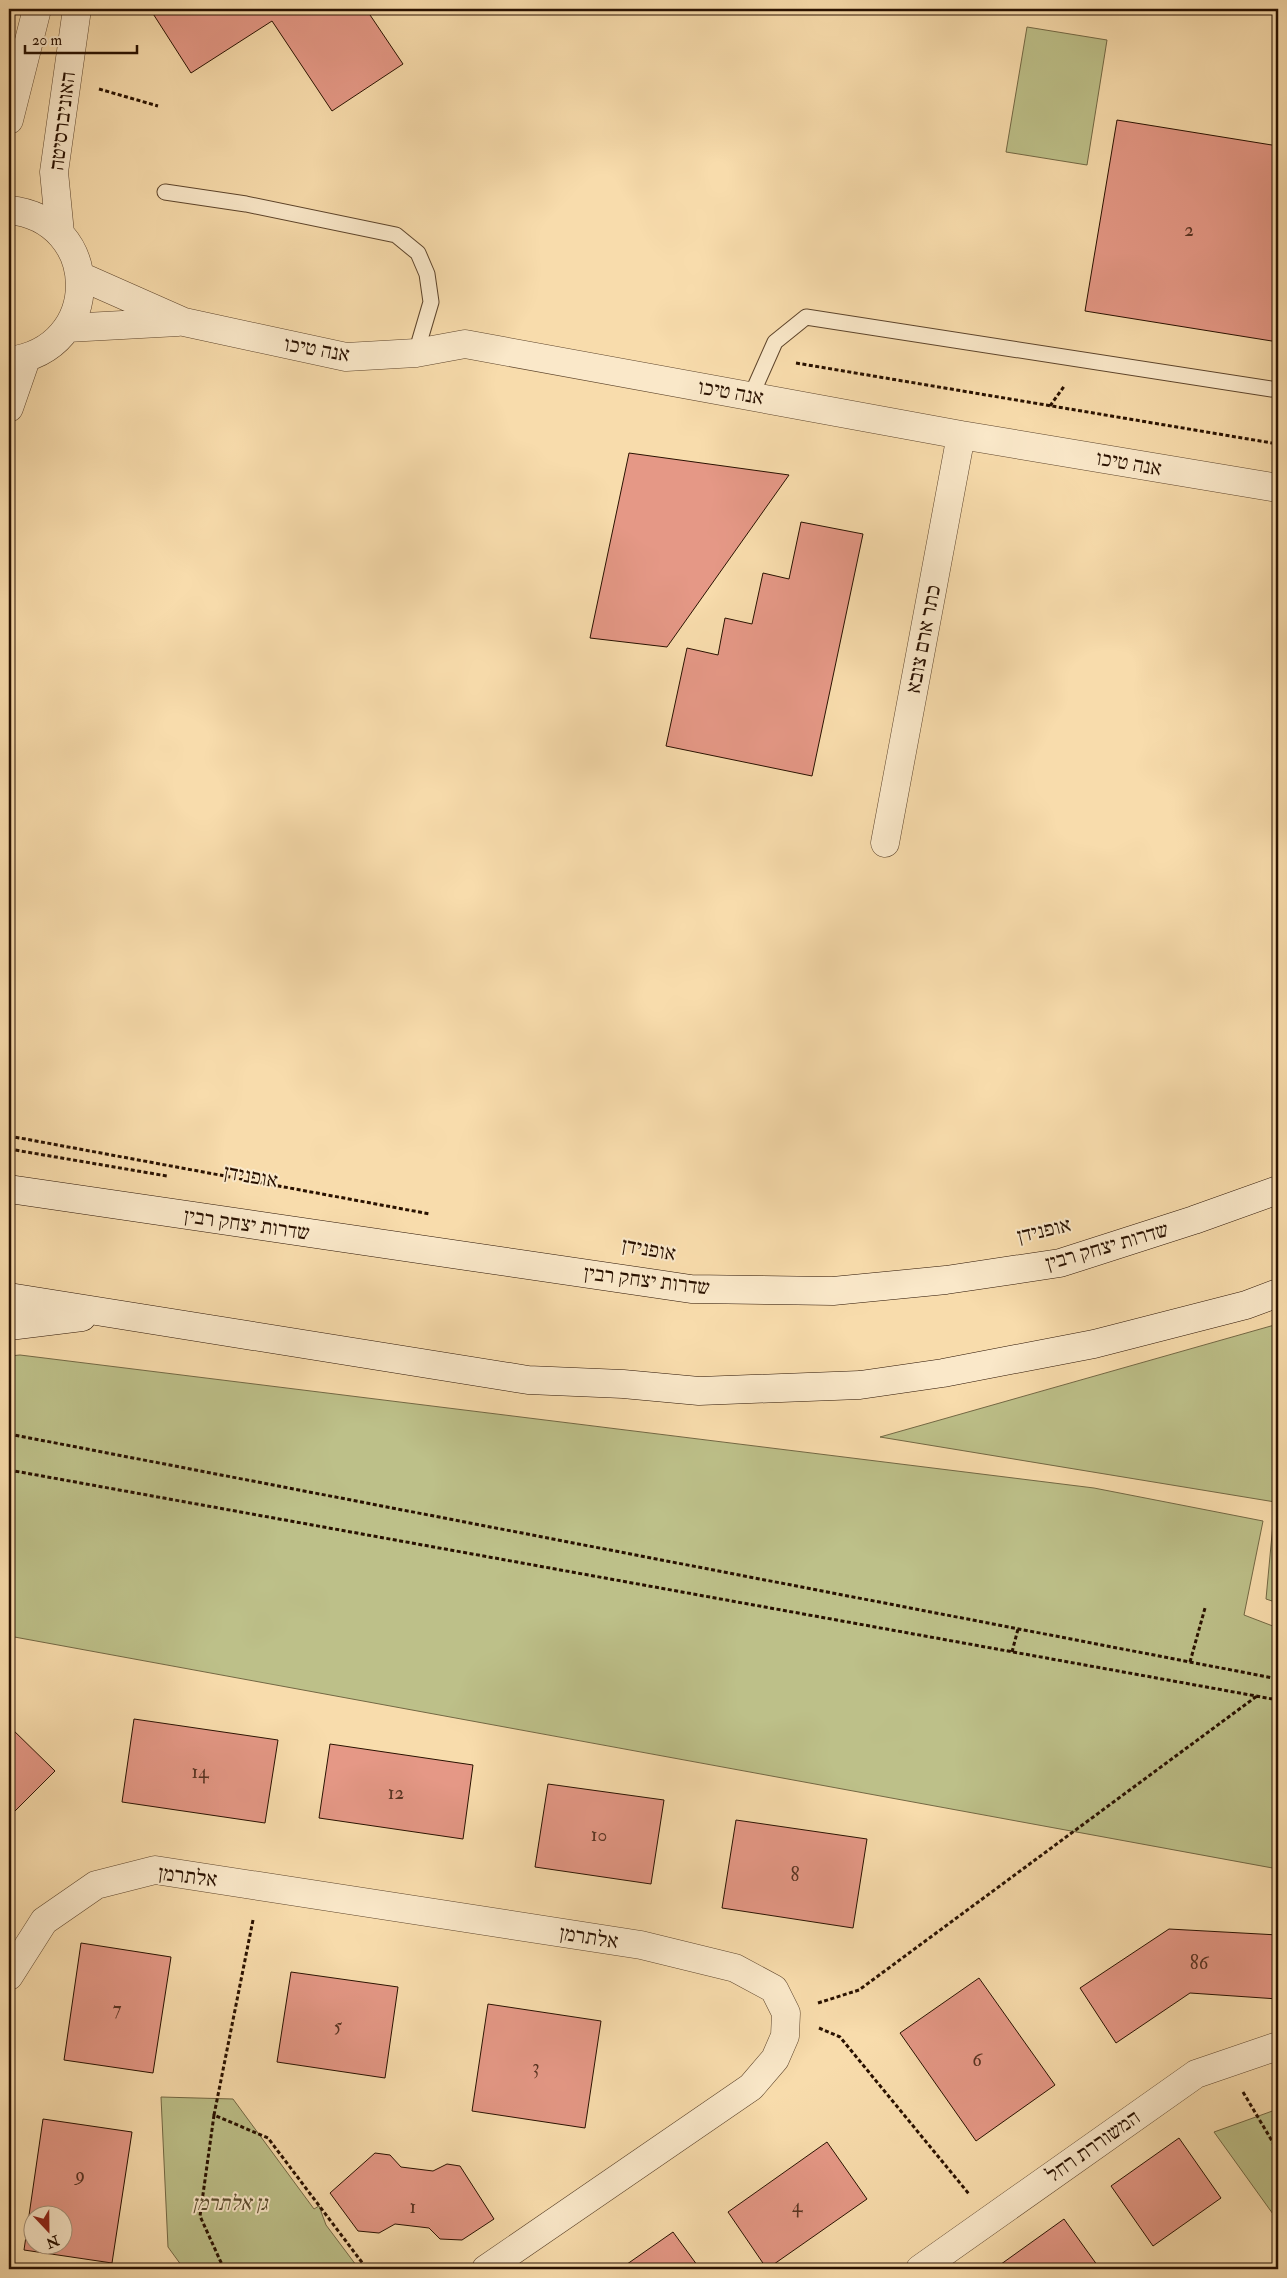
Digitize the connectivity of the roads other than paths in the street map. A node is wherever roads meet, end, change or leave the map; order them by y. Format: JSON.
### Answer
{"nodes":[{"id":1,"x":37,"y":9,"type":"edge"},
{"id":2,"x":77,"y":9,"type":"edge"},
{"id":3,"x":9,"y":120,"type":"edge"},
{"id":4,"x":165,"y":192,"type":"dead end"},
{"id":5,"x":9,"y":210,"type":"edge"},
{"id":6,"x":60,"y":233,"type":"junction"},
{"id":7,"x":80,"y":276,"type":"junction"},
{"id":8,"x":184,"y":322,"type":"junction"},
{"id":9,"x":67,"y":328,"type":"junction"},
{"id":10,"x":416,"y":354,"type":"junction"},
{"id":11,"x":17,"y":360,"type":"edge"},
{"id":12,"x":1278,"y":390,"type":"edge"},
{"id":13,"x":752,"y":396,"type":"junction"},
{"id":14,"x":9,"y":408,"type":"edge"},
{"id":15,"x":961,"y":435,"type":"junction"},
{"id":16,"x":1278,"y":488,"type":"edge"},
{"id":17,"x":885,"y":843,"type":"dead end"},
{"id":18,"x":9,"y":1189,"type":"edge"},
{"id":19,"x":1278,"y":1190,"type":"edge"},
{"id":20,"x":1278,"y":1292,"type":"edge"},
{"id":21,"x":9,"y":1297,"type":"edge"},
{"id":22,"x":113,"y":1313,"type":"junction"},
{"id":23,"x":9,"y":1326,"type":"edge"},
{"id":24,"x":9,"y":1976,"type":"edge"},
{"id":25,"x":1278,"y":2046,"type":"edge"},
{"id":26,"x":486,"y":2269,"type":"edge"},
{"id":27,"x":920,"y":2269,"type":"edge"}],
"edges":[{"from":1,"to":3,"type":"street"},
{"from":2,"to":6,"type":"street","name":"האוניברסיטה"},
{"from":4,"to":10,"type":"lane"},
{"from":5,"to":6,"type":"street"},
{"from":6,"to":7,"type":"street"},
{"from":7,"to":8,"type":"street","name":"אנה טיכו"},
{"from":7,"to":9,"type":"street"},
{"from":8,"to":9,"type":"street","name":"אנה טיכו"},
{"from":8,"to":10,"type":"street","name":"אנה טיכו"},
{"from":9,"to":11,"type":"street"},
{"from":10,"to":13,"type":"street","name":"אנה טיכו"},
{"from":11,"to":14,"type":"street"},
{"from":12,"to":13,"type":"lane"},
{"from":13,"to":15,"type":"street","name":"אנה טיכו"},
{"from":15,"to":16,"type":"street","name":"אנה טיכו"},
{"from":15,"to":17,"type":"street","name":"כתר ארם צובא"},
{"from":18,"to":19,"type":"street","name":"שדרות יצחק רבין"},
{"from":20,"to":22,"type":"street"},
{"from":21,"to":22,"type":"street"},
{"from":22,"to":23,"type":"street"},
{"from":24,"to":26,"type":"street","name":"אלתרמן"},
{"from":25,"to":27,"type":"street","name":"המשוררת רחל"}]}
